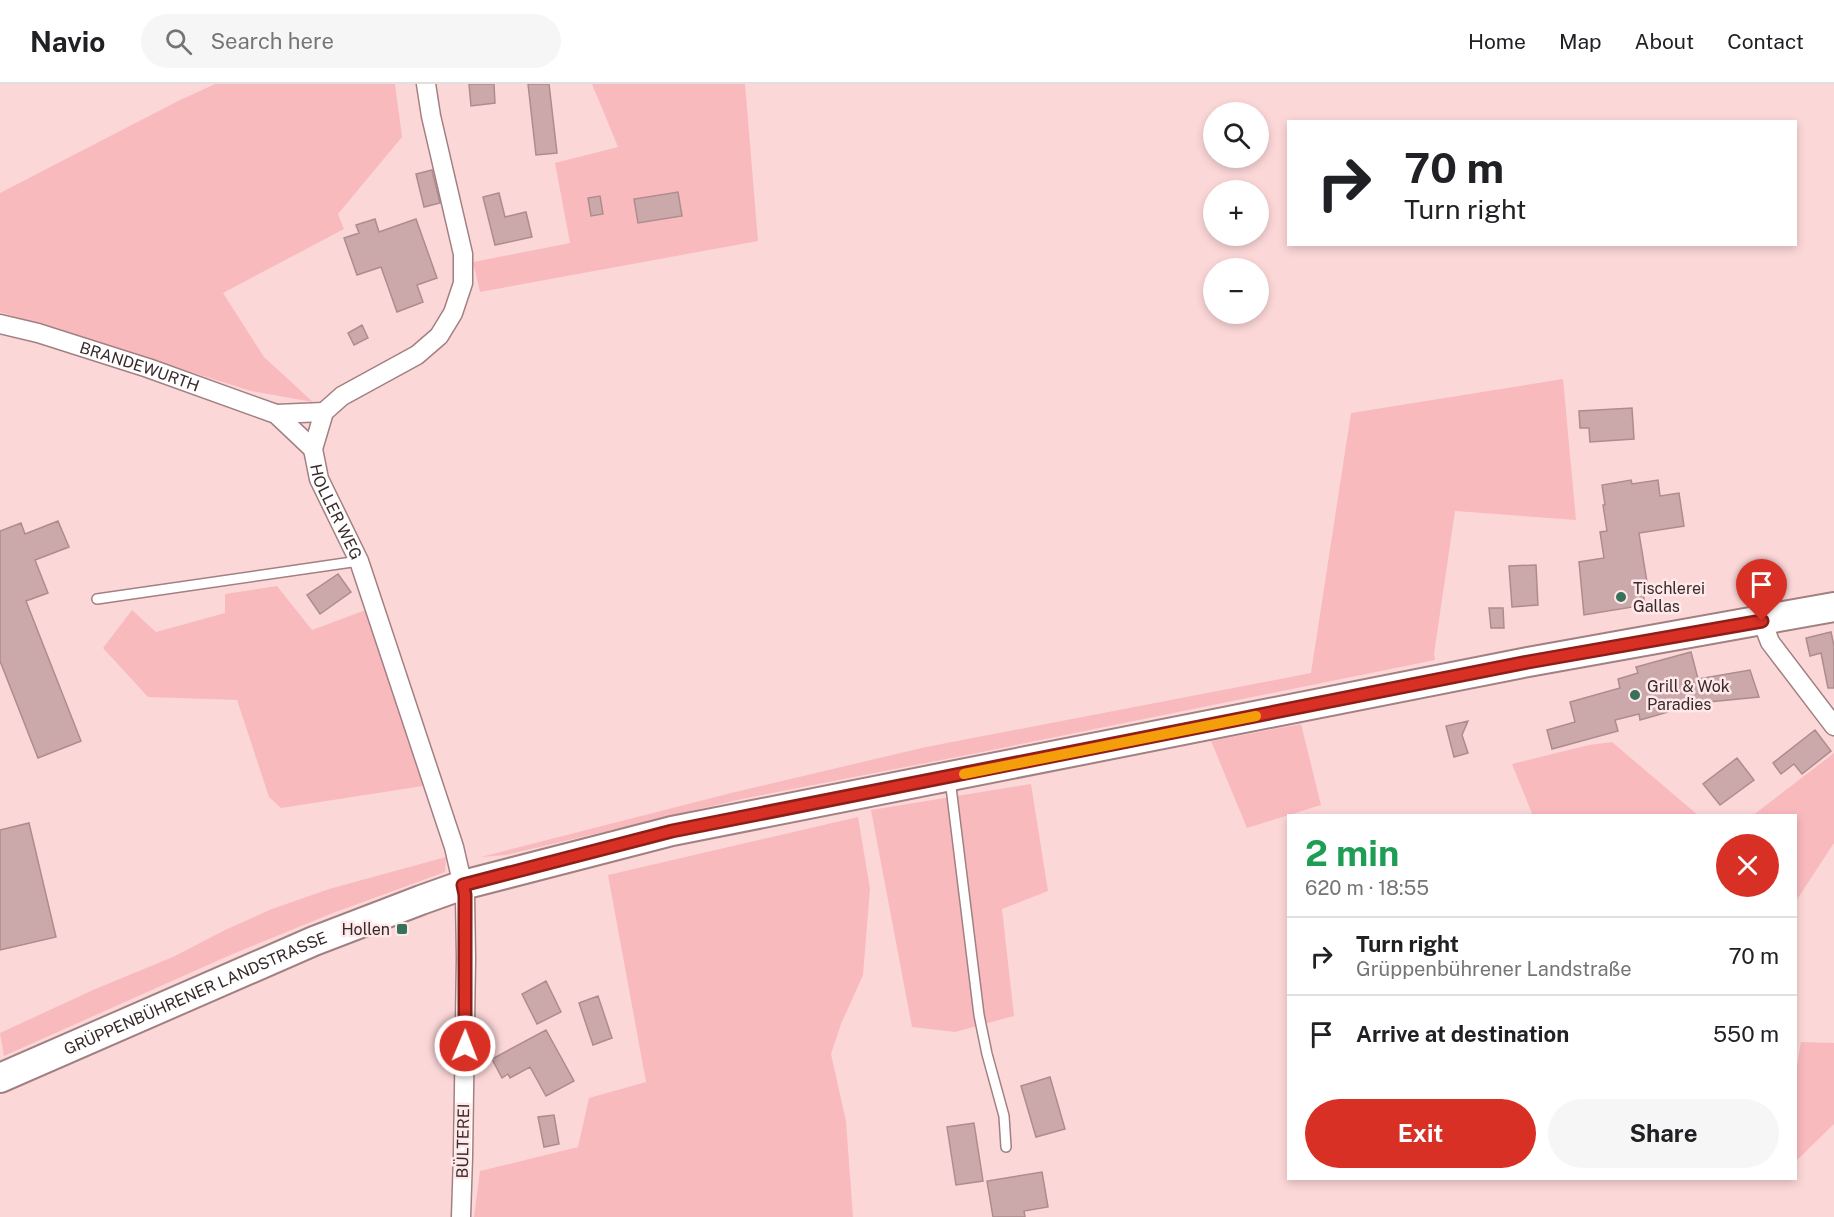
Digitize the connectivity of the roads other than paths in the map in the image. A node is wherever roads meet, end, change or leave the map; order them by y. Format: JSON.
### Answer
{"nodes":[{"id":1,"x":426,"y":84,"type":"edge"},
{"id":2,"x":0,"y":324,"type":"edge"},
{"id":3,"x":324,"y":412,"type":"junction"},
{"id":4,"x":276,"y":414,"type":"junction"},
{"id":5,"x":313,"y":448,"type":"junction"},
{"id":6,"x":360,"y":561,"type":"junction"},
{"id":7,"x":97,"y":599,"type":"dead end"},
{"id":8,"x":1834,"y":607,"type":"edge"},
{"id":9,"x":1762,"y":621,"type":"junction"},
{"id":10,"x":1834,"y":726,"type":"edge"},
{"id":11,"x":949,"y":777,"type":"junction"},
{"id":12,"x":463,"y":885,"type":"junction"},
{"id":13,"x":1,"y":1075,"type":"edge"},
{"id":14,"x":1006,"y":1147,"type":"dead end"},
{"id":15,"x":460,"y":1217,"type":"edge"}],
"edges":[{"from":1,"to":3,"type":"street"},
{"from":2,"to":4,"type":"street","name":"BRANDEWURTH"},
{"from":3,"to":4,"type":"street","name":"BRANDEWURTH"},
{"from":3,"to":5,"type":"street","name":"HOLLER WEG"},
{"from":4,"to":5,"type":"street","name":"BRANDEWURTH"},
{"from":5,"to":6,"type":"street","name":"HOLLER WEG"},
{"from":6,"to":7,"type":"lane"},
{"from":6,"to":12,"type":"street","name":"HOLLER WEG"},
{"from":8,"to":9,"type":"main road","name":"GRÜPPENBÜHRENER LANDSTRASSE"},
{"from":9,"to":10,"type":"street"},
{"from":9,"to":11,"type":"main road","name":"GRÜPPENBÜHRENER LANDSTRASSE"},
{"from":11,"to":12,"type":"main road","name":"GRÜPPENBÜHRENER LANDSTRASSE"},
{"from":11,"to":14,"type":"lane"},
{"from":12,"to":13,"type":"main road","name":"GRÜPPENBÜHRENER LANDSTRASSE"},
{"from":12,"to":15,"type":"street","name":"BÜLTEREI"}]}
